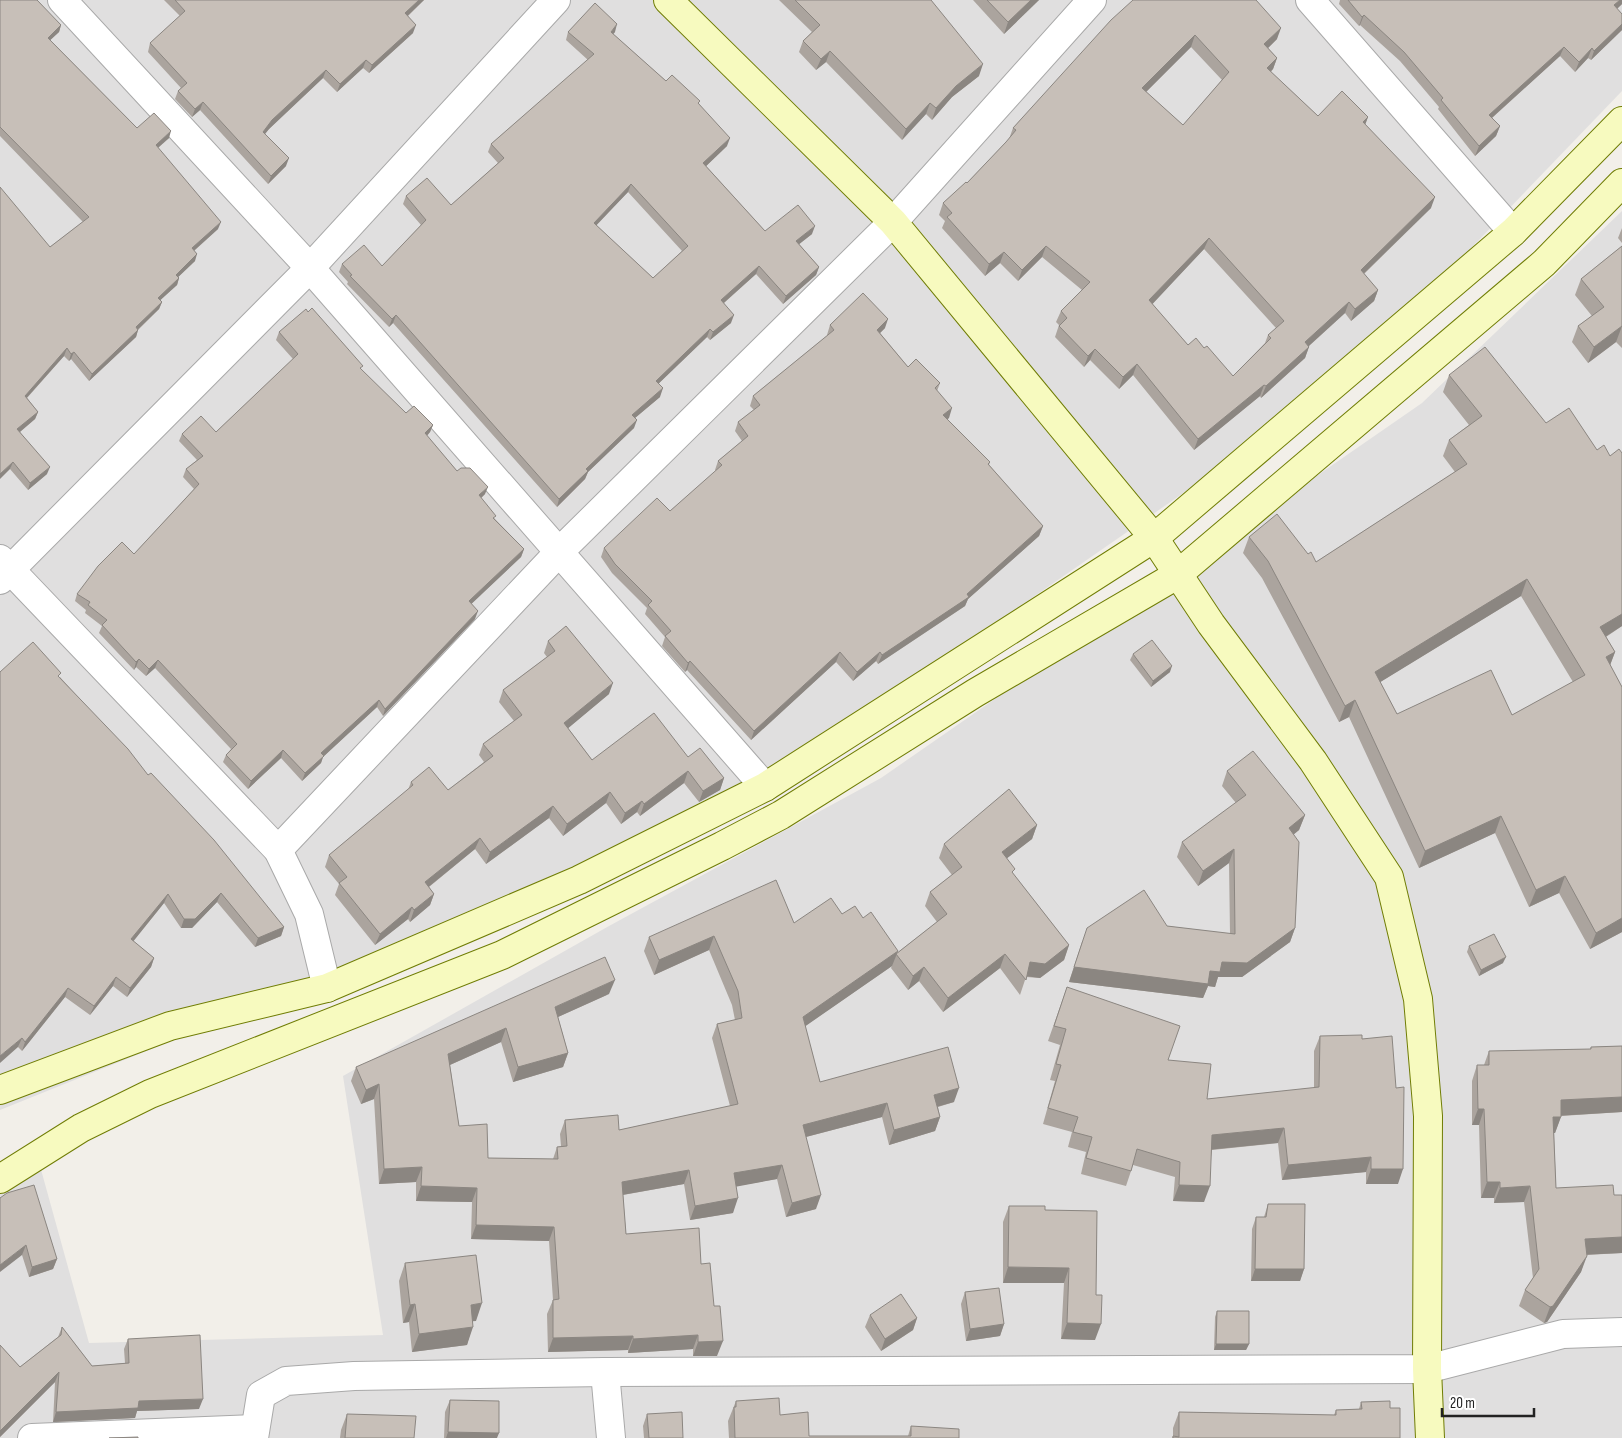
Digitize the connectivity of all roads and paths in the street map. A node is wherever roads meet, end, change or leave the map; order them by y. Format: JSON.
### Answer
{"nodes":[{"id":1,"x":62,"y":0,"type":"edge"},
{"id":2,"x":556,"y":0,"type":"edge"},
{"id":3,"x":668,"y":0,"type":"edge"},
{"id":4,"x":1092,"y":0,"type":"edge"},
{"id":5,"x":1310,"y":0,"type":"edge"},
{"id":6,"x":1622,"y":121,"type":"edge"},
{"id":7,"x":1622,"y":183,"type":"edge"},
{"id":8,"x":893,"y":222,"type":"junction"},
{"id":9,"x":1513,"y":232,"type":"junction"},
{"id":10,"x":310,"y":268,"type":"junction"},
{"id":11,"x":1154,"y":538,"type":"junction"},
{"id":12,"x":560,"y":551,"type":"junction"},
{"id":13,"x":3,"y":570,"type":"edge"},
{"id":14,"x":1177,"y":575,"type":"junction"},
{"id":15,"x":765,"y":786,"type":"junction"},
{"id":16,"x":278,"y":850,"type":"junction"},
{"id":17,"x":327,"y":988,"type":"junction"},
{"id":18,"x":0,"y":1090,"type":"edge"},
{"id":19,"x":0,"y":1179,"type":"edge"},
{"id":20,"x":1622,"y":1332,"type":"edge"},
{"id":21,"x":1427,"y":1369,"type":"junction"},
{"id":22,"x":605,"y":1372,"type":"junction"},
{"id":23,"x":254,"y":1434,"type":"edge"},
{"id":24,"x":32,"y":1438,"type":"edge"},
{"id":25,"x":611,"y":1438,"type":"edge"},
{"id":26,"x":1430,"y":1438,"type":"edge"}],
"edges":[{"from":1,"to":10,"type":"street"},
{"from":2,"to":10,"type":"street"},
{"from":3,"to":8,"type":"main road"},
{"from":4,"to":8,"type":"street"},
{"from":5,"to":9,"type":"street"},
{"from":6,"to":9,"type":"main road"},
{"from":7,"to":14,"type":"main road"},
{"from":8,"to":11,"type":"main road"},
{"from":8,"to":12,"type":"street"},
{"from":9,"to":11,"type":"main road"},
{"from":10,"to":12,"type":"street"},
{"from":10,"to":13,"type":"street"},
{"from":11,"to":14,"type":"main road"},
{"from":11,"to":15,"type":"main road"},
{"from":12,"to":15,"type":"street"},
{"from":12,"to":16,"type":"street"},
{"from":13,"to":16,"type":"street"},
{"from":14,"to":19,"type":"main road"},
{"from":14,"to":21,"type":"main road"},
{"from":15,"to":17,"type":"main road"},
{"from":16,"to":17,"type":"street"},
{"from":17,"to":18,"type":"main road"},
{"from":20,"to":21,"type":"street"},
{"from":21,"to":22,"type":"street"},
{"from":21,"to":26,"type":"main road"},
{"from":22,"to":23,"type":"street"},
{"from":22,"to":25,"type":"street"},
{"from":23,"to":24,"type":"street"}]}
